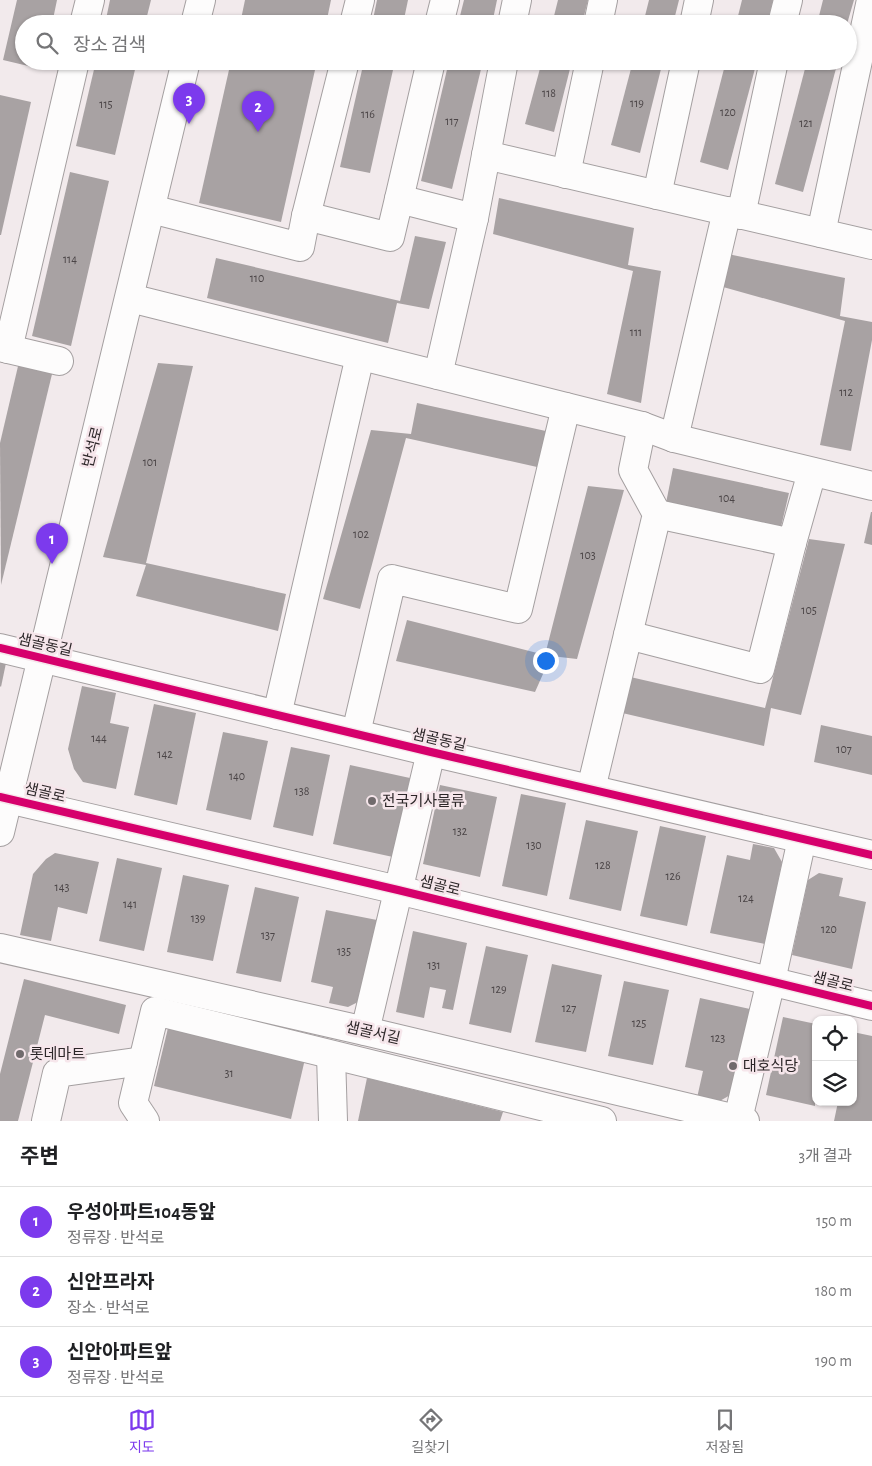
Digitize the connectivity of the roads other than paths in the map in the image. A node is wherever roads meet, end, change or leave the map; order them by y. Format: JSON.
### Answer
{"nodes":[{"id":1,"x":90,"y":0,"type":"edge"},
{"id":2,"x":201,"y":0,"type":"edge"},
{"id":3,"x":360,"y":0,"type":"edge"},
{"id":4,"x":445,"y":0,"type":"edge"},
{"id":5,"x":517,"y":0,"type":"edge"},
{"id":6,"x":603,"y":0,"type":"edge"},
{"id":7,"x":699,"y":0,"type":"edge"},
{"id":8,"x":788,"y":0,"type":"edge"},
{"id":9,"x":871,"y":0,"type":"edge"},
{"id":10,"x":86,"y":15,"type":"edge"},
{"id":11,"x":197,"y":15,"type":"edge"},
{"id":12,"x":356,"y":15,"type":"edge"},
{"id":13,"x":441,"y":15,"type":"edge"},
{"id":14,"x":514,"y":15,"type":"edge"},
{"id":15,"x":600,"y":15,"type":"edge"},
{"id":16,"x":696,"y":15,"type":"edge"},
{"id":17,"x":784,"y":15,"type":"edge"},
{"id":18,"x":857,"y":64,"type":"edge"},
{"id":19,"x":73,"y":70,"type":"edge"},
{"id":20,"x":184,"y":70,"type":"edge"},
{"id":21,"x":343,"y":70,"type":"edge"},
{"id":22,"x":429,"y":70,"type":"edge"},
{"id":23,"x":502,"y":70,"type":"edge"},
{"id":24,"x":588,"y":70,"type":"edge"},
{"id":25,"x":684,"y":70,"type":"edge"},
{"id":26,"x":772,"y":70,"type":"edge"},
{"id":27,"x":856,"y":70,"type":"edge"},
{"id":28,"x":486,"y":155,"type":"junction"},
{"id":29,"x":566,"y":174,"type":"junction"},
{"id":30,"x":657,"y":195,"type":"junction"},
{"id":31,"x":399,"y":199,"type":"junction"},
{"id":32,"x":151,"y":209,"type":"junction"},
{"id":33,"x":734,"y":213,"type":"junction"},
{"id":34,"x":306,"y":216,"type":"junction"},
{"id":35,"x":474,"y":218,"type":"junction"},
{"id":36,"x":820,"y":233,"type":"junction"},
{"id":37,"x":872,"y":245,"type":"edge"},
{"id":38,"x":130,"y":298,"type":"junction"},
{"id":39,"x":4,"y":348,"type":"edge"},
{"id":40,"x":360,"y":356,"type":"junction"},
{"id":41,"x":59,"y":361,"type":"dead end"},
{"id":42,"x":438,"y":375,"type":"junction"},
{"id":43,"x":566,"y":408,"type":"junction"},
{"id":44,"x":642,"y":426,"type":"junction"},
{"id":45,"x":674,"y":438,"type":"junction"},
{"id":46,"x":812,"y":472,"type":"junction"},
{"id":47,"x":872,"y":486,"type":"edge"},
{"id":48,"x":657,"y":514,"type":"junction"},
{"id":49,"x":792,"y":543,"type":"junction"},
{"id":50,"x":628,"y":635,"type":"junction"},
{"id":51,"x":0,"y":648,"type":"edge"},
{"id":52,"x":41,"y":658,"type":"junction"},
{"id":53,"x":277,"y":715,"type":"junction"},
{"id":54,"x":356,"y":733,"type":"junction"},
{"id":55,"x":431,"y":752,"type":"junction"},
{"id":56,"x":591,"y":789,"type":"junction"},
{"id":57,"x":4,"y":798,"type":"edge"},
{"id":58,"x":0,"y":832,"type":"edge"},
{"id":59,"x":802,"y":838,"type":"junction"},
{"id":60,"x":872,"y":855,"type":"edge"},
{"id":61,"x":398,"y":890,"type":"junction"},
{"id":62,"x":0,"y":948,"type":"edge"},
{"id":63,"x":772,"y":981,"type":"junction"},
{"id":64,"x":872,"y":1006,"type":"edge"},
{"id":65,"x":365,"y":1031,"type":"junction"},
{"id":66,"x":331,"y":1055,"type":"junction"},
{"id":67,"x":143,"y":1061,"type":"junction"},
{"id":68,"x":741,"y":1120,"type":"edge"},
{"id":69,"x":46,"y":1121,"type":"edge"},
{"id":70,"x":145,"y":1121,"type":"edge"},
{"id":71,"x":333,"y":1121,"type":"edge"},
{"id":72,"x":602,"y":1121,"type":"edge"}],
"edges":[{"from":1,"to":10,"type":"street"},
{"from":2,"to":11,"type":"street"},
{"from":3,"to":12,"type":"street"},
{"from":4,"to":13,"type":"street"},
{"from":5,"to":14,"type":"street"},
{"from":6,"to":15,"type":"street"},
{"from":7,"to":16,"type":"street"},
{"from":8,"to":17,"type":"street"},
{"from":9,"to":18,"type":"street"},
{"from":19,"to":39,"type":"street"},
{"from":20,"to":32,"type":"street","name":"반석로"},
{"from":21,"to":34,"type":"street"},
{"from":22,"to":31,"type":"street"},
{"from":23,"to":28,"type":"street"},
{"from":24,"to":29,"type":"street"},
{"from":25,"to":30,"type":"street"},
{"from":26,"to":33,"type":"street"},
{"from":27,"to":36,"type":"street"},
{"from":28,"to":29,"type":"street"},
{"from":28,"to":35,"type":"street"},
{"from":29,"to":30,"type":"street"},
{"from":30,"to":33,"type":"street"},
{"from":31,"to":34,"type":"street"},
{"from":31,"to":35,"type":"street"},
{"from":32,"to":34,"type":"street"},
{"from":32,"to":38,"type":"street","name":"반석로"},
{"from":33,"to":36,"type":"street"},
{"from":33,"to":45,"type":"street"},
{"from":35,"to":42,"type":"street"},
{"from":36,"to":37,"type":"street"},
{"from":38,"to":40,"type":"street"},
{"from":38,"to":52,"type":"street","name":"반석로"},
{"from":39,"to":41,"type":"street"},
{"from":40,"to":42,"type":"street"},
{"from":40,"to":53,"type":"street"},
{"from":42,"to":43,"type":"street"},
{"from":43,"to":44,"type":"street"},
{"from":43,"to":54,"type":"street"},
{"from":44,"to":45,"type":"street"},
{"from":44,"to":48,"type":"street"},
{"from":45,"to":46,"type":"street"},
{"from":46,"to":47,"type":"street"},
{"from":46,"to":49,"type":"street"},
{"from":48,"to":49,"type":"street"},
{"from":48,"to":50,"type":"street"},
{"from":49,"to":50,"type":"street"},
{"from":50,"to":56,"type":"street"},
{"from":51,"to":52,"type":"street","name":"샘골동길"},
{"from":52,"to":53,"type":"street","name":"샘골동길"},
{"from":52,"to":57,"type":"street","name":"반석로"},
{"from":53,"to":54,"type":"street","name":"샘골동길"},
{"from":54,"to":55,"type":"street","name":"샘골동길"},
{"from":55,"to":56,"type":"street","name":"샘골동길"},
{"from":55,"to":61,"type":"street"},
{"from":56,"to":59,"type":"street","name":"샘골동길"},
{"from":57,"to":58,"type":"street","name":"반석로"},
{"from":57,"to":61,"type":"street","name":"샘골로"},
{"from":59,"to":60,"type":"street","name":"샘골동길"},
{"from":59,"to":63,"type":"street"},
{"from":61,"to":63,"type":"street","name":"샘골로"},
{"from":61,"to":65,"type":"street"},
{"from":62,"to":65,"type":"street","name":"샘골서길"},
{"from":63,"to":64,"type":"street","name":"샘골로"},
{"from":63,"to":68,"type":"street"},
{"from":65,"to":68,"type":"street","name":"샘골서길"},
{"from":66,"to":67,"type":"street"},
{"from":66,"to":71,"type":"street"},
{"from":66,"to":72,"type":"street"},
{"from":67,"to":69,"type":"street"},
{"from":67,"to":70,"type":"street"}]}
